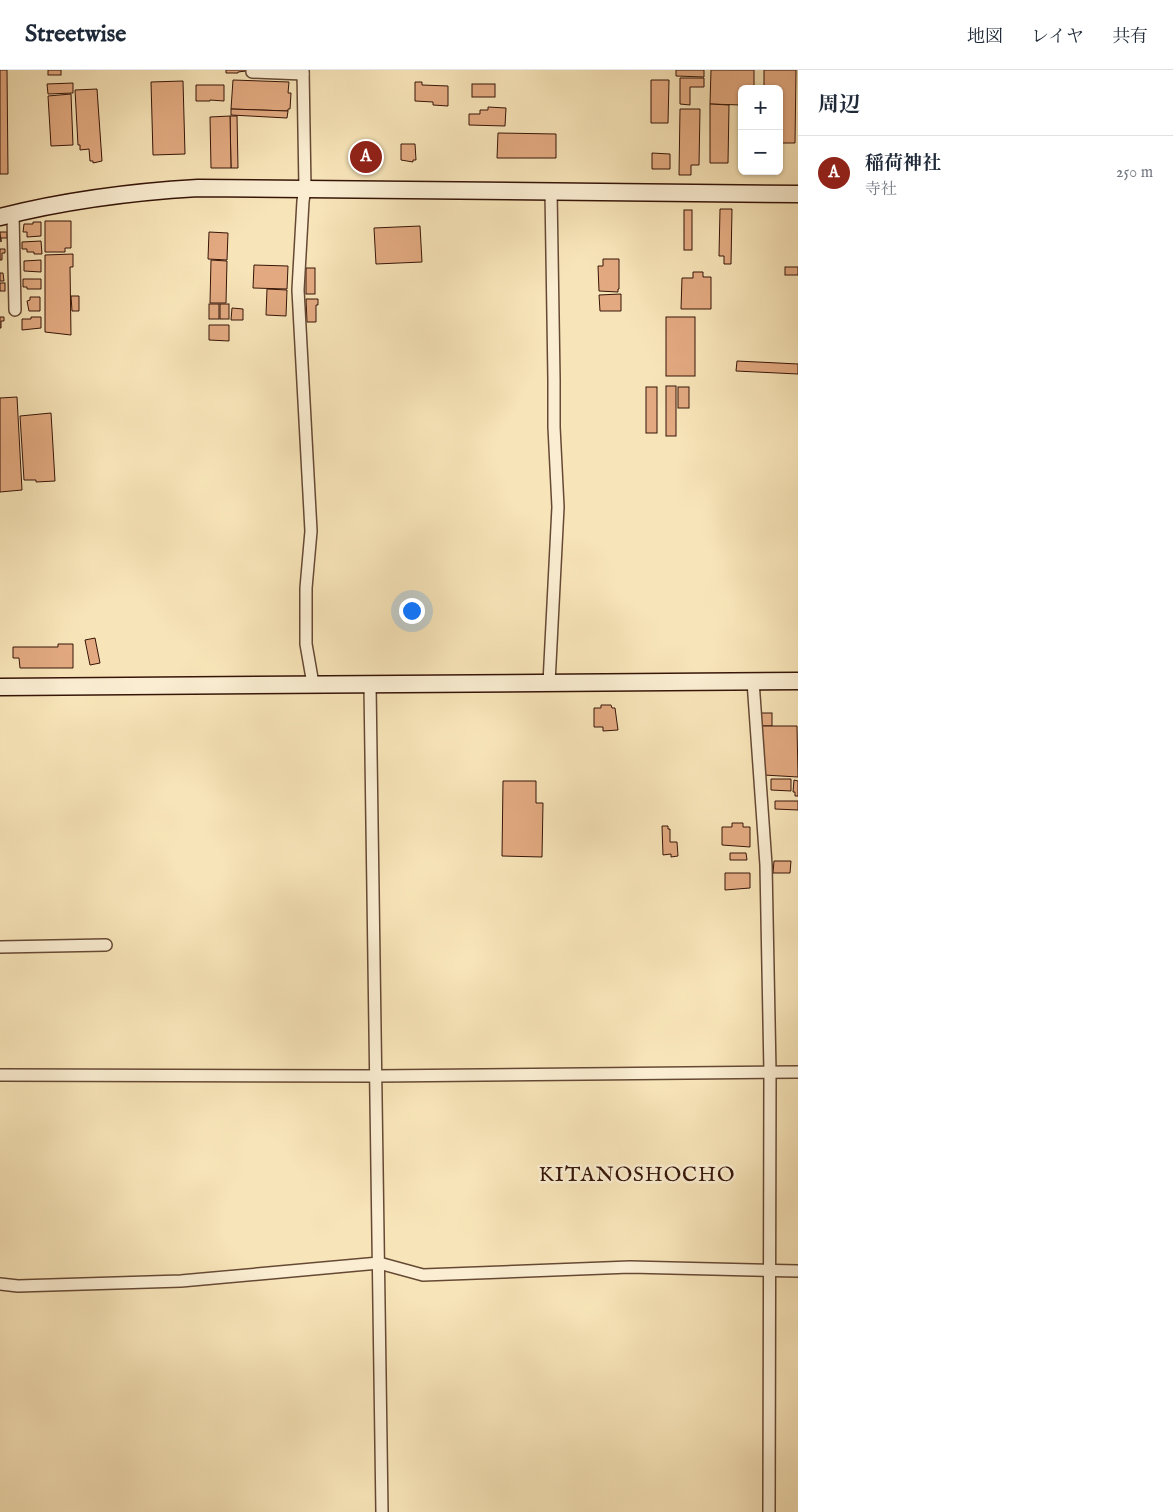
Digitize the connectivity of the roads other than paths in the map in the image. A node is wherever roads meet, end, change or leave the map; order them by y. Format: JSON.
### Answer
{"nodes":[{"id":1,"x":252,"y":70,"type":"edge"},
{"id":2,"x":304,"y":72,"type":"edge"},
{"id":3,"x":306,"y":189,"type":"junction"},
{"id":4,"x":551,"y":191,"type":"junction"},
{"id":5,"x":798,"y":194,"type":"edge"},
{"id":6,"x":7,"y":215,"type":"edge"},
{"id":7,"x":15,"y":310,"type":"dead end"},
{"id":8,"x":753,"y":681,"type":"junction"},
{"id":9,"x":798,"y":681,"type":"edge"},
{"id":10,"x":549,"y":683,"type":"junction"},
{"id":11,"x":313,"y":684,"type":"junction"},
{"id":12,"x":370,"y":684,"type":"junction"},
{"id":13,"x":0,"y":687,"type":"edge"},
{"id":14,"x":106,"y":945,"type":"dead end"},
{"id":15,"x":0,"y":947,"type":"edge"},
{"id":16,"x":770,"y":1072,"type":"junction"},
{"id":17,"x":798,"y":1072,"type":"edge"},
{"id":18,"x":0,"y":1074,"type":"edge"},
{"id":19,"x":376,"y":1076,"type":"junction"},
{"id":20,"x":379,"y":1263,"type":"junction"},
{"id":21,"x":769,"y":1270,"type":"junction"},
{"id":22,"x":798,"y":1271,"type":"edge"},
{"id":23,"x":0,"y":1284,"type":"edge"},
{"id":24,"x":382,"y":1512,"type":"edge"},
{"id":25,"x":769,"y":1512,"type":"edge"}],
"edges":[{"from":1,"to":2,"type":"street"},
{"from":2,"to":3,"type":"street"},
{"from":3,"to":4,"type":"street"},
{"from":3,"to":6,"type":"street"},
{"from":3,"to":11,"type":"street"},
{"from":4,"to":5,"type":"street"},
{"from":4,"to":10,"type":"street"},
{"from":6,"to":7,"type":"street"},
{"from":8,"to":9,"type":"street"},
{"from":8,"to":10,"type":"street"},
{"from":8,"to":16,"type":"street"},
{"from":10,"to":12,"type":"street"},
{"from":11,"to":12,"type":"street"},
{"from":11,"to":13,"type":"street"},
{"from":12,"to":19,"type":"street"},
{"from":14,"to":15,"type":"street"},
{"from":16,"to":17,"type":"street"},
{"from":16,"to":19,"type":"street"},
{"from":16,"to":21,"type":"street"},
{"from":18,"to":19,"type":"street"},
{"from":19,"to":20,"type":"street"},
{"from":20,"to":21,"type":"street"},
{"from":20,"to":23,"type":"street"},
{"from":20,"to":24,"type":"street"},
{"from":21,"to":22,"type":"street"},
{"from":21,"to":25,"type":"street"}]}
